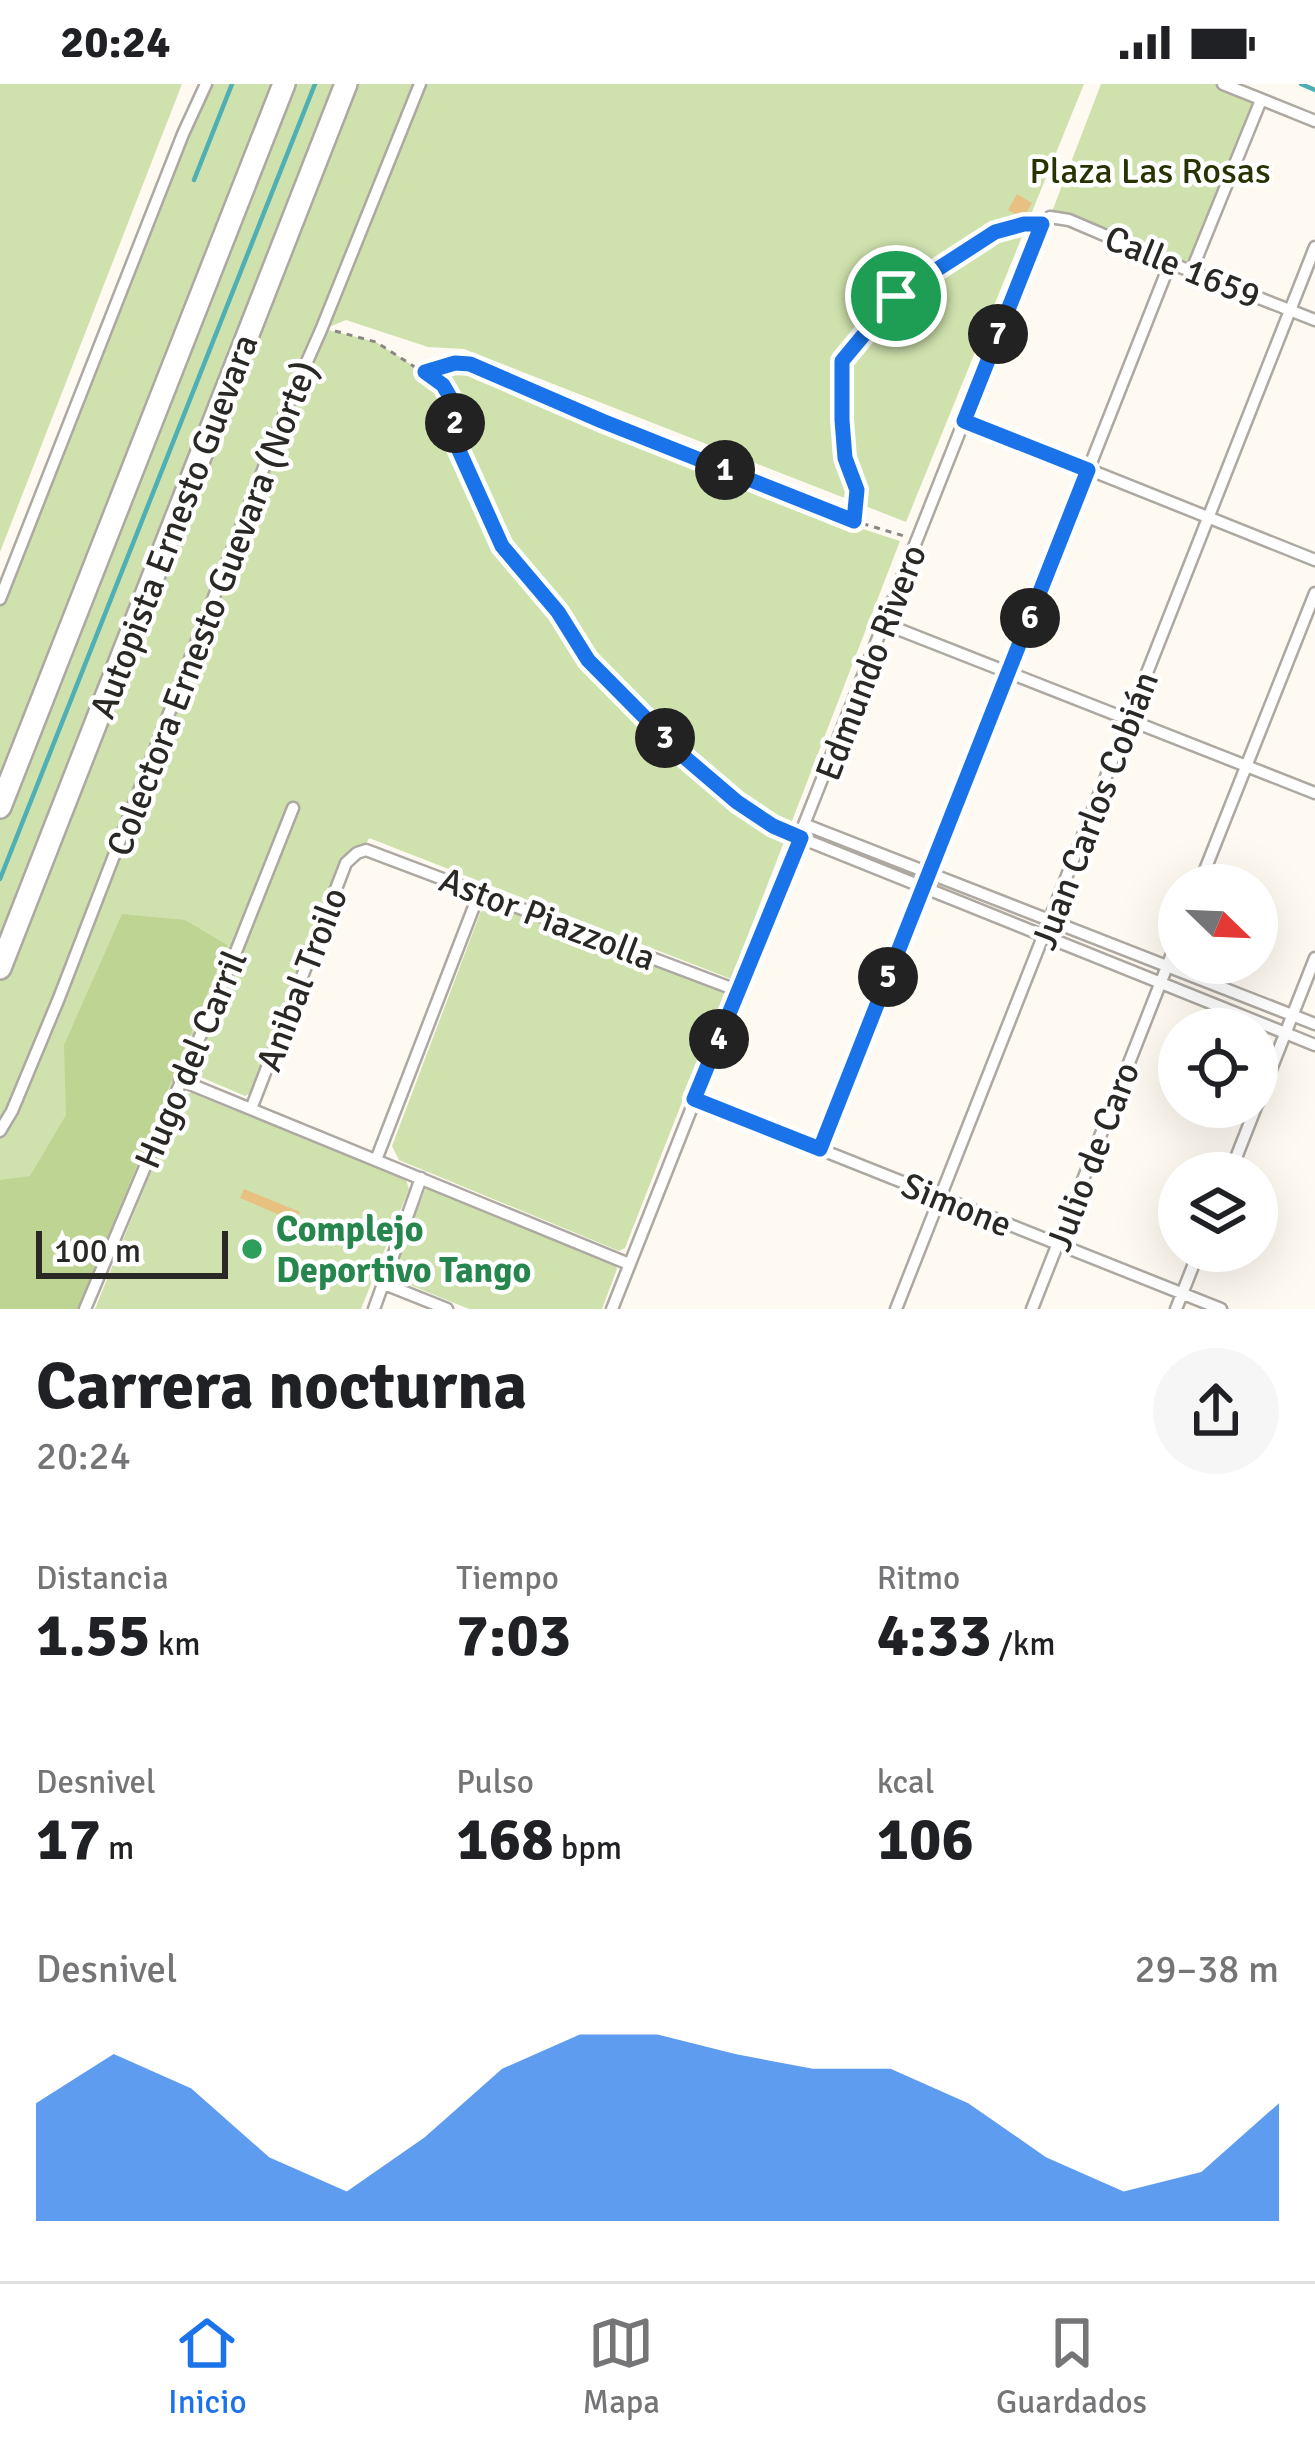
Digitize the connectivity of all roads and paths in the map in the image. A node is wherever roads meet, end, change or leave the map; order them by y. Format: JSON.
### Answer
{"nodes":[{"id":1,"x":206,"y":84,"type":"edge"},
{"id":2,"x":272,"y":84,"type":"edge"},
{"id":3,"x":284,"y":84,"type":"edge"},
{"id":4,"x":346,"y":84,"type":"edge"},
{"id":5,"x":420,"y":84,"type":"edge"},
{"id":6,"x":1223,"y":84,"type":"edge"},
{"id":7,"x":1261,"y":100,"type":"junction"},
{"id":8,"x":1315,"y":121,"type":"edge"},
{"id":9,"x":254,"y":160,"type":"junction"},
{"id":10,"x":1046,"y":220,"type":"junction"},
{"id":11,"x":1315,"y":247,"type":"edge"},
{"id":12,"x":1170,"y":263,"type":"junction"},
{"id":13,"x":1191,"y":272,"type":"junction"},
{"id":14,"x":1289,"y":310,"type":"junction"},
{"id":15,"x":1315,"y":320,"type":"edge"},
{"id":16,"x":321,"y":330,"type":"junction"},
{"id":17,"x":425,"y":372,"type":"junction"},
{"id":18,"x":964,"y":421,"type":"junction"},
{"id":19,"x":1088,"y":470,"type":"junction"},
{"id":20,"x":1208,"y":518,"type":"junction"},
{"id":21,"x":854,"y":521,"type":"junction"},
{"id":22,"x":917,"y":542,"type":"junction"},
{"id":23,"x":1315,"y":560,"type":"edge"},
{"id":24,"x":1315,"y":593,"type":"edge"},
{"id":25,"x":0,"y":599,"type":"edge"},
{"id":26,"x":885,"y":624,"type":"junction"},
{"id":27,"x":1009,"y":673,"type":"junction"},
{"id":28,"x":1129,"y":720,"type":"junction"},
{"id":29,"x":1246,"y":766,"type":"junction"},
{"id":30,"x":1315,"y":793,"type":"edge"},
{"id":31,"x":0,"y":807,"type":"edge"},
{"id":32,"x":293,"y":808,"type":"dead end"},
{"id":33,"x":806,"y":825,"type":"junction"},
{"id":34,"x":801,"y":838,"type":"junction"},
{"id":35,"x":357,"y":853,"type":"joint"},
{"id":36,"x":1207,"y":864,"type":"edge"},
{"id":37,"x":929,"y":873,"type":"junction"},
{"id":38,"x":924,"y":888,"type":"junction"},
{"id":39,"x":480,"y":892,"type":"junction"},
{"id":40,"x":1050,"y":921,"type":"junction"},
{"id":41,"x":1044,"y":936,"type":"junction"},
{"id":42,"x":1315,"y":958,"type":"edge"},
{"id":43,"x":1158,"y":963,"type":"edge"},
{"id":44,"x":0,"y":968,"type":"edge"},
{"id":45,"x":1158,"y":982,"type":"edge"},
{"id":46,"x":1160,"y":984,"type":"edge"},
{"id":47,"x":1163,"y":984,"type":"edge"},
{"id":48,"x":1212,"y":984,"type":"edge"},
{"id":49,"x":739,"y":991,"type":"junction"},
{"id":50,"x":1292,"y":1016,"type":"junction"},
{"id":51,"x":1315,"y":1024,"type":"edge"},
{"id":52,"x":1286,"y":1033,"type":"junction"},
{"id":53,"x":1315,"y":1045,"type":"edge"},
{"id":54,"x":1278,"y":1053,"type":"edge"},
{"id":55,"x":180,"y":1080,"type":"junction"},
{"id":56,"x":694,"y":1099,"type":"junction"},
{"id":57,"x":251,"y":1109,"type":"junction"},
{"id":58,"x":0,"y":1131,"type":"edge"},
{"id":59,"x":820,"y":1149,"type":"junction"},
{"id":60,"x":376,"y":1160,"type":"junction"},
{"id":61,"x":422,"y":1178,"type":"junction"},
{"id":62,"x":941,"y":1198,"type":"junction"},
{"id":63,"x":1058,"y":1244,"type":"junction"},
{"id":64,"x":629,"y":1264,"type":"junction"},
{"id":65,"x":1191,"y":1272,"type":"edge"},
{"id":66,"x":382,"y":1283,"type":"junction"},
{"id":67,"x":1182,"y":1294,"type":"junction"},
{"id":68,"x":85,"y":1309,"type":"edge"},
{"id":69,"x":374,"y":1309,"type":"edge"},
{"id":70,"x":448,"y":1309,"type":"edge"},
{"id":71,"x":612,"y":1309,"type":"edge"},
{"id":72,"x":896,"y":1309,"type":"edge"},
{"id":73,"x":1032,"y":1309,"type":"edge"},
{"id":74,"x":1176,"y":1309,"type":"edge"},
{"id":75,"x":1220,"y":1309,"type":"edge"}],
"edges":[{"from":1,"to":25,"type":"street"},
{"from":2,"to":9,"type":"highway"},
{"from":3,"to":9,"type":"highway","name":"Autopista Ernesto Guevara"},
{"from":4,"to":44,"type":"highway","name":"Autopista Ernesto Guevara"},
{"from":5,"to":16,"type":"street","name":"Colectora Ernesto Guevara (Norte)"},
{"from":6,"to":7,"type":"street"},
{"from":7,"to":8,"type":"street"},
{"from":7,"to":13,"type":"street"},
{"from":9,"to":31,"type":"highway","name":"Autopista Ernesto Guevara"},
{"from":10,"to":12,"type":"street","name":"Calle 1659"},
{"from":10,"to":18,"type":"street","name":"Edmundo Rivero"},
{"from":10,"to":21,"type":"path"},
{"from":11,"to":14,"type":"street","name":"Juan Carlos Cobián"},
{"from":12,"to":13,"type":"street","name":"Calle 1659"},
{"from":12,"to":19,"type":"street"},
{"from":13,"to":14,"type":"street","name":"Calle 1659"},
{"from":14,"to":15,"type":"street","name":"Calle 1659"},
{"from":14,"to":20,"type":"street","name":"Juan Carlos Cobián"},
{"from":16,"to":17,"type":"path"},
{"from":16,"to":58,"type":"street","name":"Colectora Ernesto Guevara (Norte)"},
{"from":17,"to":21,"type":"path"},
{"from":17,"to":34,"type":"path"},
{"from":18,"to":19,"type":"street"},
{"from":18,"to":22,"type":"street","name":"Edmundo Rivero"},
{"from":19,"to":20,"type":"street"},
{"from":19,"to":27,"type":"street"},
{"from":20,"to":23,"type":"street"},
{"from":20,"to":28,"type":"street","name":"Juan Carlos Cobián"},
{"from":21,"to":22,"type":"path"},
{"from":22,"to":26,"type":"street","name":"Edmundo Rivero"},
{"from":24,"to":29,"type":"street"},
{"from":26,"to":27,"type":"street"},
{"from":26,"to":33,"type":"street","name":"Edmundo Rivero"},
{"from":27,"to":28,"type":"street"},
{"from":27,"to":37,"type":"street"},
{"from":28,"to":29,"type":"street"},
{"from":28,"to":40,"type":"street","name":"Juan Carlos Cobián"},
{"from":29,"to":30,"type":"street"},
{"from":29,"to":36,"type":"street"},
{"from":32,"to":55,"type":"street","name":"Hugo del Carril"},
{"from":33,"to":34,"type":"street","name":"Edmundo Rivero"},
{"from":33,"to":37,"type":"street"},
{"from":34,"to":38,"type":"street"},
{"from":34,"to":49,"type":"street","name":"Edmundo Rivero"},
{"from":35,"to":39,"type":"street","name":"Astor Piazzolla"},
{"from":35,"to":57,"type":"street","name":"Anibal Troilo"},
{"from":37,"to":38,"type":"street"},
{"from":37,"to":40,"type":"street"},
{"from":38,"to":41,"type":"street"},
{"from":38,"to":59,"type":"street"},
{"from":39,"to":49,"type":"street","name":"Astor Piazzolla"},
{"from":39,"to":60,"type":"street"},
{"from":40,"to":41,"type":"street","name":"Juan Carlos Cobián"},
{"from":40,"to":43,"type":"street"},
{"from":41,"to":45,"type":"street"},
{"from":41,"to":62,"type":"street","name":"Juan Carlos Cobián"},
{"from":42,"to":50,"type":"street"},
{"from":46,"to":63,"type":"street","name":"Julio de Caro"},
{"from":47,"to":52,"type":"street"},
{"from":48,"to":50,"type":"street"},
{"from":49,"to":56,"type":"street","name":"Edmundo Rivero"},
{"from":50,"to":51,"type":"street"},
{"from":50,"to":52,"type":"street"},
{"from":52,"to":53,"type":"street"},
{"from":52,"to":54,"type":"street"},
{"from":55,"to":57,"type":"street"},
{"from":55,"to":68,"type":"street","name":"Hugo del Carril"},
{"from":56,"to":59,"type":"street","name":"Simone"},
{"from":56,"to":64,"type":"street","name":"Edmundo Rivero"},
{"from":57,"to":60,"type":"street"},
{"from":59,"to":62,"type":"street","name":"Simone"},
{"from":60,"to":61,"type":"street"},
{"from":61,"to":64,"type":"street"},
{"from":61,"to":66,"type":"street"},
{"from":62,"to":63,"type":"street","name":"Simone"},
{"from":62,"to":72,"type":"street","name":"Juan Carlos Cobián"},
{"from":63,"to":67,"type":"street","name":"Simone"},
{"from":63,"to":73,"type":"street","name":"Julio de Caro"},
{"from":64,"to":71,"type":"street","name":"Edmundo Rivero"},
{"from":65,"to":67,"type":"street"},
{"from":66,"to":69,"type":"street"},
{"from":66,"to":70,"type":"street"},
{"from":67,"to":74,"type":"street"},
{"from":67,"to":75,"type":"street","name":"Simone"}]}
